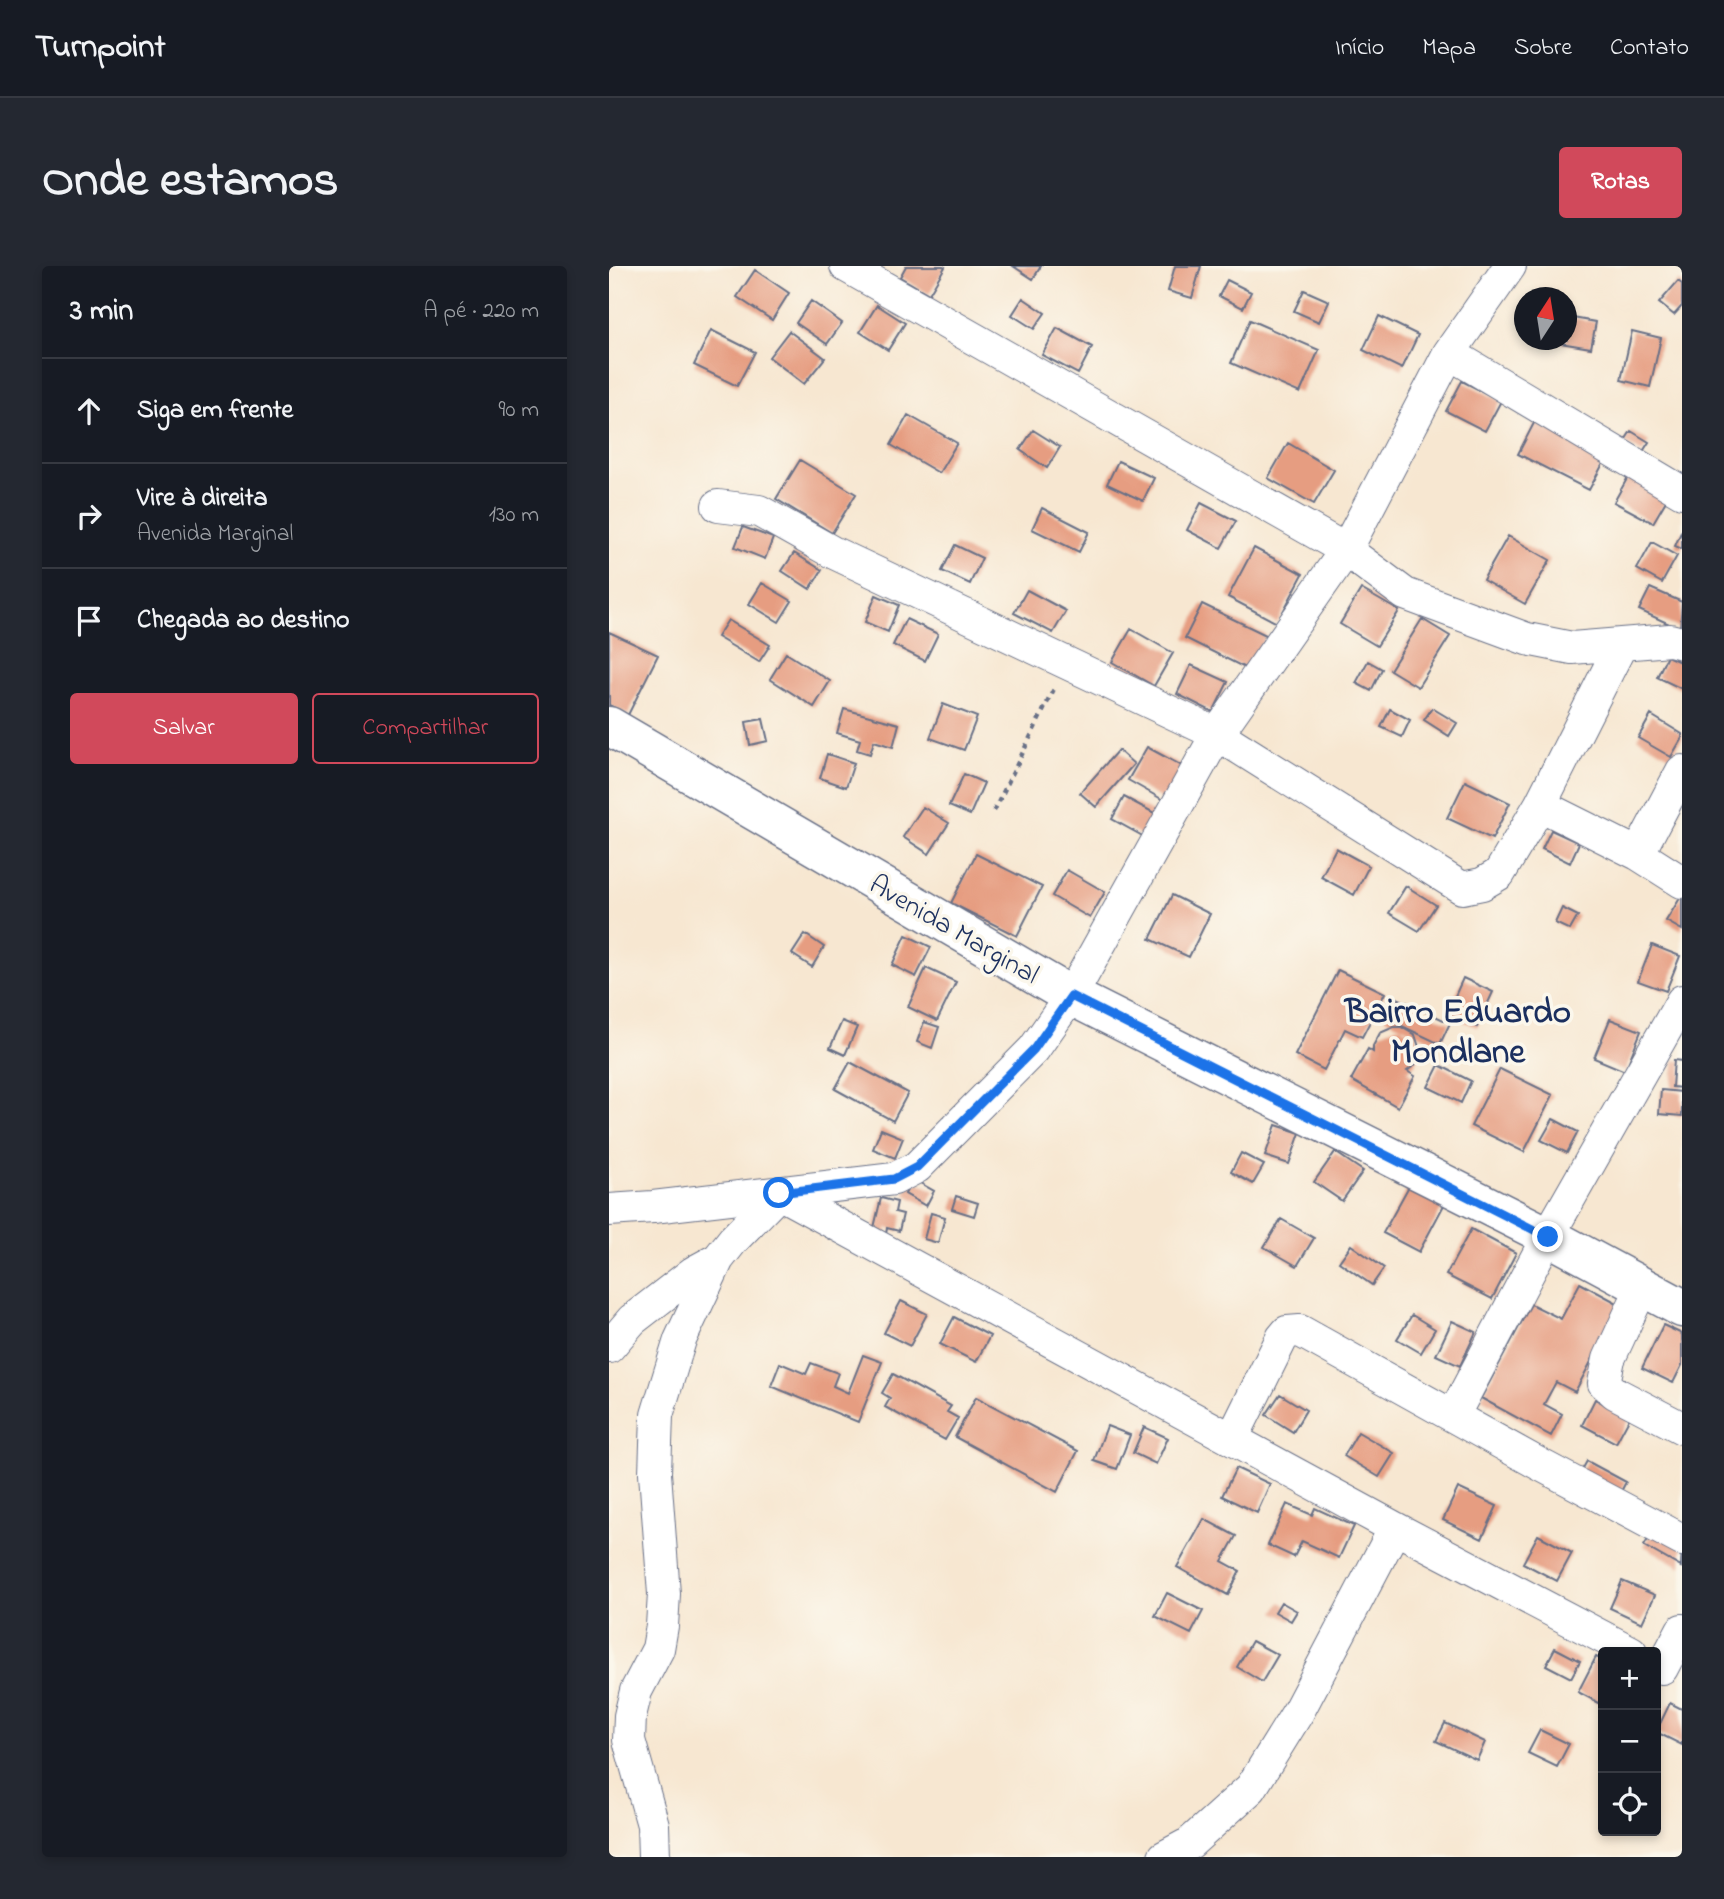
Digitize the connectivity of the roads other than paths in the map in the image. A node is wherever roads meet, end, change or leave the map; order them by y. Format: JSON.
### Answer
{"nodes":[{"id":1,"x":846,"y":266,"type":"edge"},
{"id":2,"x":1510,"y":266,"type":"edge"},
{"id":3,"x":881,"y":275,"type":"edge"},
{"id":4,"x":1449,"y":354,"type":"junction"},
{"id":5,"x":1682,"y":492,"type":"edge"},
{"id":6,"x":718,"y":506,"type":"dead end"},
{"id":7,"x":1346,"y":550,"type":"junction"},
{"id":8,"x":1682,"y":643,"type":"edge"},
{"id":9,"x":1621,"y":645,"type":"junction"},
{"id":10,"x":609,"y":726,"type":"edge"},
{"id":11,"x":1217,"y":733,"type":"junction"},
{"id":12,"x":1682,"y":771,"type":"edge"},
{"id":13,"x":1540,"y":804,"type":"junction"},
{"id":14,"x":1638,"y":854,"type":"junction"},
{"id":15,"x":1682,"y":882,"type":"edge"},
{"id":16,"x":1071,"y":996,"type":"junction"},
{"id":17,"x":1682,"y":1000,"type":"edge"},
{"id":18,"x":779,"y":1193,"type":"junction"},
{"id":19,"x":609,"y":1210,"type":"edge"},
{"id":20,"x":1548,"y":1237,"type":"junction"},
{"id":21,"x":717,"y":1259,"type":"junction"},
{"id":22,"x":1642,"y":1287,"type":"junction"},
{"id":23,"x":1682,"y":1308,"type":"edge"},
{"id":24,"x":609,"y":1347,"type":"edge"},
{"id":25,"x":1453,"y":1416,"type":"junction"},
{"id":26,"x":1682,"y":1428,"type":"edge"},
{"id":27,"x":1232,"y":1439,"type":"junction"},
{"id":28,"x":1395,"y":1528,"type":"junction"},
{"id":29,"x":1682,"y":1540,"type":"edge"},
{"id":30,"x":1682,"y":1630,"type":"edge"},
{"id":31,"x":1621,"y":1647,"type":"edge"},
{"id":32,"x":1667,"y":1671,"type":"edge"},
{"id":33,"x":654,"y":1857,"type":"edge"},
{"id":34,"x":1164,"y":1857,"type":"edge"}],
"edges":[{"from":1,"to":3,"type":"street"},
{"from":2,"to":4,"type":"street"},
{"from":3,"to":7,"type":"street"},
{"from":4,"to":5,"type":"street"},
{"from":4,"to":7,"type":"street"},
{"from":6,"to":11,"type":"street"},
{"from":7,"to":9,"type":"street"},
{"from":7,"to":11,"type":"street"},
{"from":8,"to":9,"type":"street"},
{"from":9,"to":13,"type":"street"},
{"from":10,"to":16,"type":"street","name":"Avenida Marginal"},
{"from":11,"to":13,"type":"street"},
{"from":11,"to":16,"type":"street"},
{"from":12,"to":14,"type":"street"},
{"from":13,"to":14,"type":"street"},
{"from":14,"to":15,"type":"street"},
{"from":16,"to":18,"type":"street"},
{"from":16,"to":20,"type":"street","name":"Avenida Marginal"},
{"from":17,"to":20,"type":"street"},
{"from":18,"to":19,"type":"street"},
{"from":18,"to":21,"type":"street"},
{"from":18,"to":27,"type":"street"},
{"from":20,"to":22,"type":"street","name":"Avenida Marginal"},
{"from":20,"to":25,"type":"street"},
{"from":21,"to":24,"type":"street"},
{"from":21,"to":33,"type":"street"},
{"from":22,"to":23,"type":"street","name":"Avenida Marginal"},
{"from":22,"to":26,"type":"street"},
{"from":25,"to":27,"type":"street"},
{"from":25,"to":29,"type":"street"},
{"from":27,"to":28,"type":"street"},
{"from":28,"to":31,"type":"street"},
{"from":28,"to":34,"type":"street"},
{"from":30,"to":32,"type":"street"}]}
